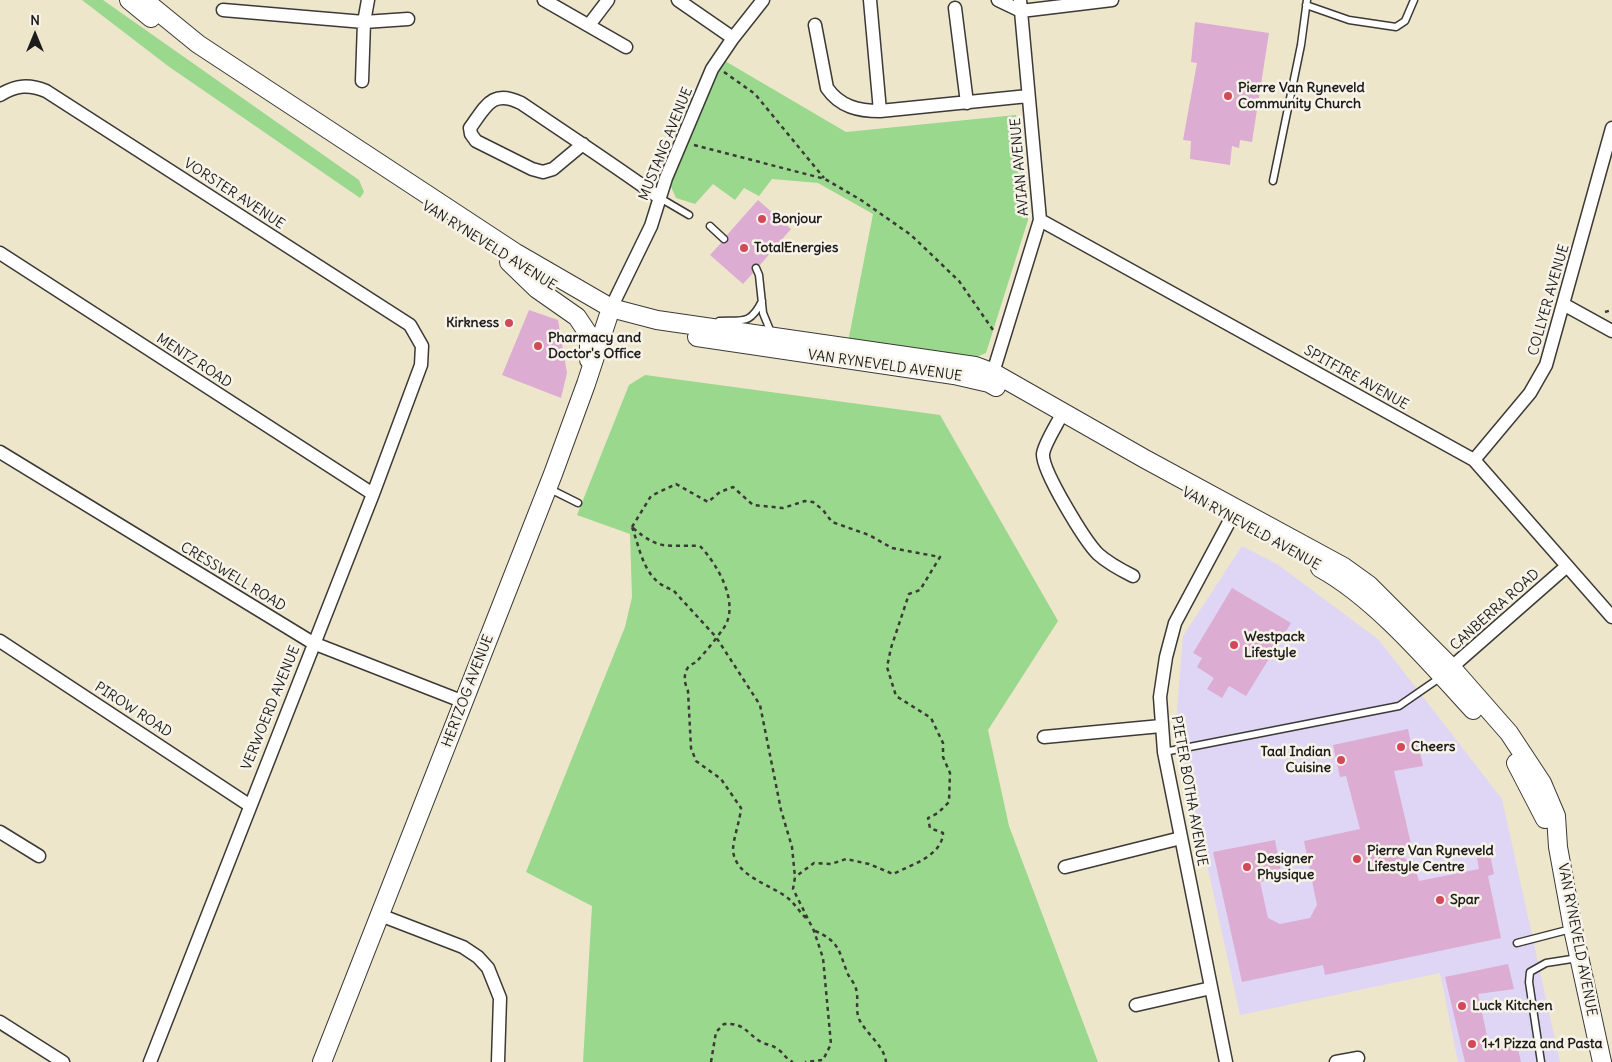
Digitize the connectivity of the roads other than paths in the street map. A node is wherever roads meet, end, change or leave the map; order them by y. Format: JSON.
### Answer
{"nodes":[{"id":1,"x":129,"y":0,"type":"edge"},
{"id":2,"x":144,"y":0,"type":"edge"},
{"id":3,"x":368,"y":0,"type":"edge"},
{"id":4,"x":544,"y":0,"type":"edge"},
{"id":5,"x":608,"y":0,"type":"edge"},
{"id":6,"x":678,"y":0,"type":"edge"},
{"id":7,"x":763,"y":0,"type":"edge"},
{"id":8,"x":870,"y":0,"type":"edge"},
{"id":9,"x":998,"y":0,"type":"edge"},
{"id":10,"x":1112,"y":0,"type":"edge"},
{"id":11,"x":1414,"y":0,"type":"edge"},
{"id":12,"x":1307,"y":3,"type":"edge"},
{"id":13,"x":1020,"y":5,"type":"edge"},
{"id":14,"x":955,"y":8,"type":"dead end"},
{"id":15,"x":223,"y":10,"type":"dead end"},
{"id":16,"x":408,"y":19,"type":"dead end"},
{"id":17,"x":364,"y":22,"type":"junction"},
{"id":18,"x":590,"y":24,"type":"junction"},
{"id":19,"x":815,"y":24,"type":"dead end"},
{"id":20,"x":733,"y":38,"type":"junction"},
{"id":21,"x":626,"y":47,"type":"dead end"},
{"id":22,"x":362,"y":81,"type":"dead end"},
{"id":23,"x":0,"y":95,"type":"edge"},
{"id":24,"x":1028,"y":96,"type":"junction"},
{"id":25,"x":967,"y":103,"type":"junction"},
{"id":26,"x":880,"y":111,"type":"junction"},
{"id":27,"x":1612,"y":128,"type":"edge"},
{"id":28,"x":583,"y":144,"type":"junction"},
{"id":29,"x":1273,"y":181,"type":"dead end"},
{"id":30,"x":660,"y":198,"type":"junction"},
{"id":31,"x":689,"y":215,"type":"dead end"},
{"id":32,"x":1040,"y":220,"type":"junction"},
{"id":33,"x":710,"y":226,"type":"dead end"},
{"id":34,"x":724,"y":239,"type":"dead end"},
{"id":35,"x":0,"y":253,"type":"edge"},
{"id":36,"x":509,"y":262,"type":"junction"},
{"id":37,"x":756,"y":268,"type":"dead end"},
{"id":38,"x":762,"y":301,"type":"junction"},
{"id":39,"x":1563,"y":304,"type":"junction"},
{"id":40,"x":609,"y":312,"type":"junction"},
{"id":41,"x":689,"y":325,"type":"junction"},
{"id":42,"x":1612,"y":331,"type":"edge"},
{"id":43,"x":772,"y":336,"type":"junction"},
{"id":44,"x":421,"y":366,"type":"joint"},
{"id":45,"x":991,"y":378,"type":"junction"},
{"id":46,"x":586,"y":384,"type":"junction"},
{"id":47,"x":1061,"y":417,"type":"junction"},
{"id":48,"x":0,"y":452,"type":"edge"},
{"id":49,"x":1474,"y":460,"type":"junction"},
{"id":50,"x":547,"y":487,"type":"junction"},
{"id":51,"x":373,"y":494,"type":"junction"},
{"id":52,"x":578,"y":503,"type":"dead end"},
{"id":53,"x":1233,"y":514,"type":"junction"},
{"id":54,"x":1567,"y":566,"type":"junction"},
{"id":55,"x":1134,"y":576,"type":"dead end"},
{"id":56,"x":1612,"y":617,"type":"edge"},
{"id":57,"x":0,"y":641,"type":"edge"},
{"id":58,"x":313,"y":643,"type":"junction"},
{"id":59,"x":1447,"y":672,"type":"junction"},
{"id":60,"x":464,"y":702,"type":"junction"},
{"id":61,"x":1161,"y":726,"type":"junction"},
{"id":62,"x":1044,"y":737,"type":"dead end"},
{"id":63,"x":1164,"y":752,"type":"junction"},
{"id":64,"x":249,"y":805,"type":"junction"},
{"id":65,"x":0,"y":832,"type":"edge"},
{"id":66,"x":1181,"y":838,"type":"junction"},
{"id":67,"x":39,"y":856,"type":"dead end"},
{"id":68,"x":1065,"y":867,"type":"dead end"},
{"id":69,"x":380,"y":916,"type":"junction"},
{"id":70,"x":1573,"y":929,"type":"junction"},
{"id":71,"x":1517,"y":943,"type":"dead end"},
{"id":72,"x":1579,"y":958,"type":"junction"},
{"id":73,"x":1211,"y":988,"type":"junction"},
{"id":74,"x":1136,"y":1005,"type":"dead end"},
{"id":75,"x":0,"y":1022,"type":"edge"},
{"id":76,"x":1358,"y":1058,"type":"dead end"},
{"id":77,"x":63,"y":1062,"type":"edge"},
{"id":78,"x":150,"y":1062,"type":"edge"},
{"id":79,"x":322,"y":1062,"type":"edge"},
{"id":80,"x":498,"y":1062,"type":"edge"},
{"id":81,"x":1226,"y":1062,"type":"edge"},
{"id":82,"x":1336,"y":1062,"type":"edge"},
{"id":83,"x":1541,"y":1062,"type":"edge"},
{"id":84,"x":1602,"y":1062,"type":"edge"}],
"edges":[{"from":1,"to":36,"type":"main road","name":"VAN RYNEVELD AVENUE"},
{"from":2,"to":40,"type":"main road","name":"VAN RYNEVELD AVENUE"},
{"from":3,"to":17,"type":"street"},
{"from":4,"to":18,"type":"street"},
{"from":5,"to":18,"type":"street"},
{"from":6,"to":20,"type":"street"},
{"from":7,"to":20,"type":"street","name":"MUSTANG AVENUE"},
{"from":8,"to":26,"type":"street"},
{"from":9,"to":13,"type":"street"},
{"from":10,"to":13,"type":"street"},
{"from":11,"to":12,"type":"lane"},
{"from":12,"to":29,"type":"lane"},
{"from":13,"to":24,"type":"street","name":"AVIAN AVENUE"},
{"from":14,"to":25,"type":"street"},
{"from":15,"to":17,"type":"street"},
{"from":16,"to":17,"type":"street"},
{"from":17,"to":22,"type":"street"},
{"from":18,"to":21,"type":"street"},
{"from":19,"to":26,"type":"street"},
{"from":20,"to":30,"type":"street","name":"MUSTANG AVENUE"},
{"from":23,"to":44,"type":"street","name":"VORSTER AVENUE"},
{"from":24,"to":25,"type":"street"},
{"from":24,"to":32,"type":"street","name":"AVIAN AVENUE"},
{"from":25,"to":26,"type":"street"},
{"from":27,"to":39,"type":"street","name":"COLLYER AVENUE"},
{"from":28,"to":28,"type":"street"},
{"from":28,"to":30,"type":"street"},
{"from":30,"to":31,"type":"lane"},
{"from":30,"to":40,"type":"street","name":"MUSTANG AVENUE"},
{"from":32,"to":45,"type":"street","name":"AVIAN AVENUE"},
{"from":32,"to":49,"type":"street","name":"SPITFIRE AVENUE"},
{"from":33,"to":34,"type":"lane"},
{"from":35,"to":51,"type":"street","name":"MENTZ ROAD"},
{"from":36,"to":40,"type":"main road","name":"VAN RYNEVELD AVENUE"},
{"from":36,"to":46,"type":"main road"},
{"from":37,"to":38,"type":"lane"},
{"from":38,"to":41,"type":"lane"},
{"from":38,"to":43,"type":"lane"},
{"from":39,"to":42,"type":"street"},
{"from":39,"to":49,"type":"street","name":"COLLYER AVENUE"},
{"from":40,"to":41,"type":"main road","name":"VAN RYNEVELD AVENUE"},
{"from":40,"to":45,"type":"main road","name":"VAN RYNEVELD AVENUE"},
{"from":40,"to":46,"type":"main road","name":"HERTZOG AVENUE"},
{"from":41,"to":43,"type":"main road","name":"VAN RYNEVELD AVENUE"},
{"from":43,"to":45,"type":"main road","name":"VAN RYNEVELD AVENUE"},
{"from":44,"to":51,"type":"street","name":"VERWOERD AVENUE"},
{"from":45,"to":47,"type":"main road","name":"VAN RYNEVELD AVENUE"},
{"from":46,"to":50,"type":"main road","name":"HERTZOG AVENUE"},
{"from":47,"to":53,"type":"main road","name":"VAN RYNEVELD AVENUE"},
{"from":47,"to":55,"type":"street"},
{"from":48,"to":58,"type":"street","name":"CRESSWELL ROAD"},
{"from":49,"to":54,"type":"street","name":"SPITFIRE AVENUE"},
{"from":50,"to":52,"type":"lane"},
{"from":50,"to":60,"type":"main road","name":"HERTZOG AVENUE"},
{"from":51,"to":58,"type":"street","name":"VERWOERD AVENUE"},
{"from":53,"to":59,"type":"main road","name":"VAN RYNEVELD AVENUE"},
{"from":53,"to":61,"type":"street","name":"PIETER BOTHA AVENUE"},
{"from":54,"to":56,"type":"street","name":"SPITFIRE AVENUE"},
{"from":54,"to":59,"type":"street","name":"CANBERRA ROAD"},
{"from":57,"to":64,"type":"street","name":"PIROW ROAD"},
{"from":58,"to":60,"type":"street","name":"CRESSWELL ROAD"},
{"from":58,"to":64,"type":"street","name":"VERWOERD AVENUE"},
{"from":59,"to":63,"type":"lane"},
{"from":59,"to":70,"type":"main road","name":"VAN RYNEVELD AVENUE"},
{"from":60,"to":69,"type":"main road","name":"HERTZOG AVENUE"},
{"from":61,"to":62,"type":"street"},
{"from":61,"to":63,"type":"street","name":"PIETER BOTHA AVENUE"},
{"from":63,"to":66,"type":"street","name":"PIETER BOTHA AVENUE"},
{"from":64,"to":78,"type":"street","name":"VERWOERD AVENUE"},
{"from":65,"to":67,"type":"street"},
{"from":66,"to":68,"type":"street"},
{"from":66,"to":73,"type":"street","name":"PIETER BOTHA AVENUE"},
{"from":69,"to":79,"type":"main road","name":"HERTZOG AVENUE"},
{"from":69,"to":80,"type":"street"},
{"from":70,"to":71,"type":"lane"},
{"from":70,"to":72,"type":"main road","name":"VAN RYNEVELD AVENUE"},
{"from":72,"to":83,"type":"lane"},
{"from":72,"to":84,"type":"main road","name":"VAN RYNEVELD AVENUE"},
{"from":73,"to":74,"type":"street"},
{"from":73,"to":81,"type":"street","name":"PIETER BOTHA AVENUE"},
{"from":75,"to":77,"type":"street"},
{"from":76,"to":82,"type":"street"}]}
